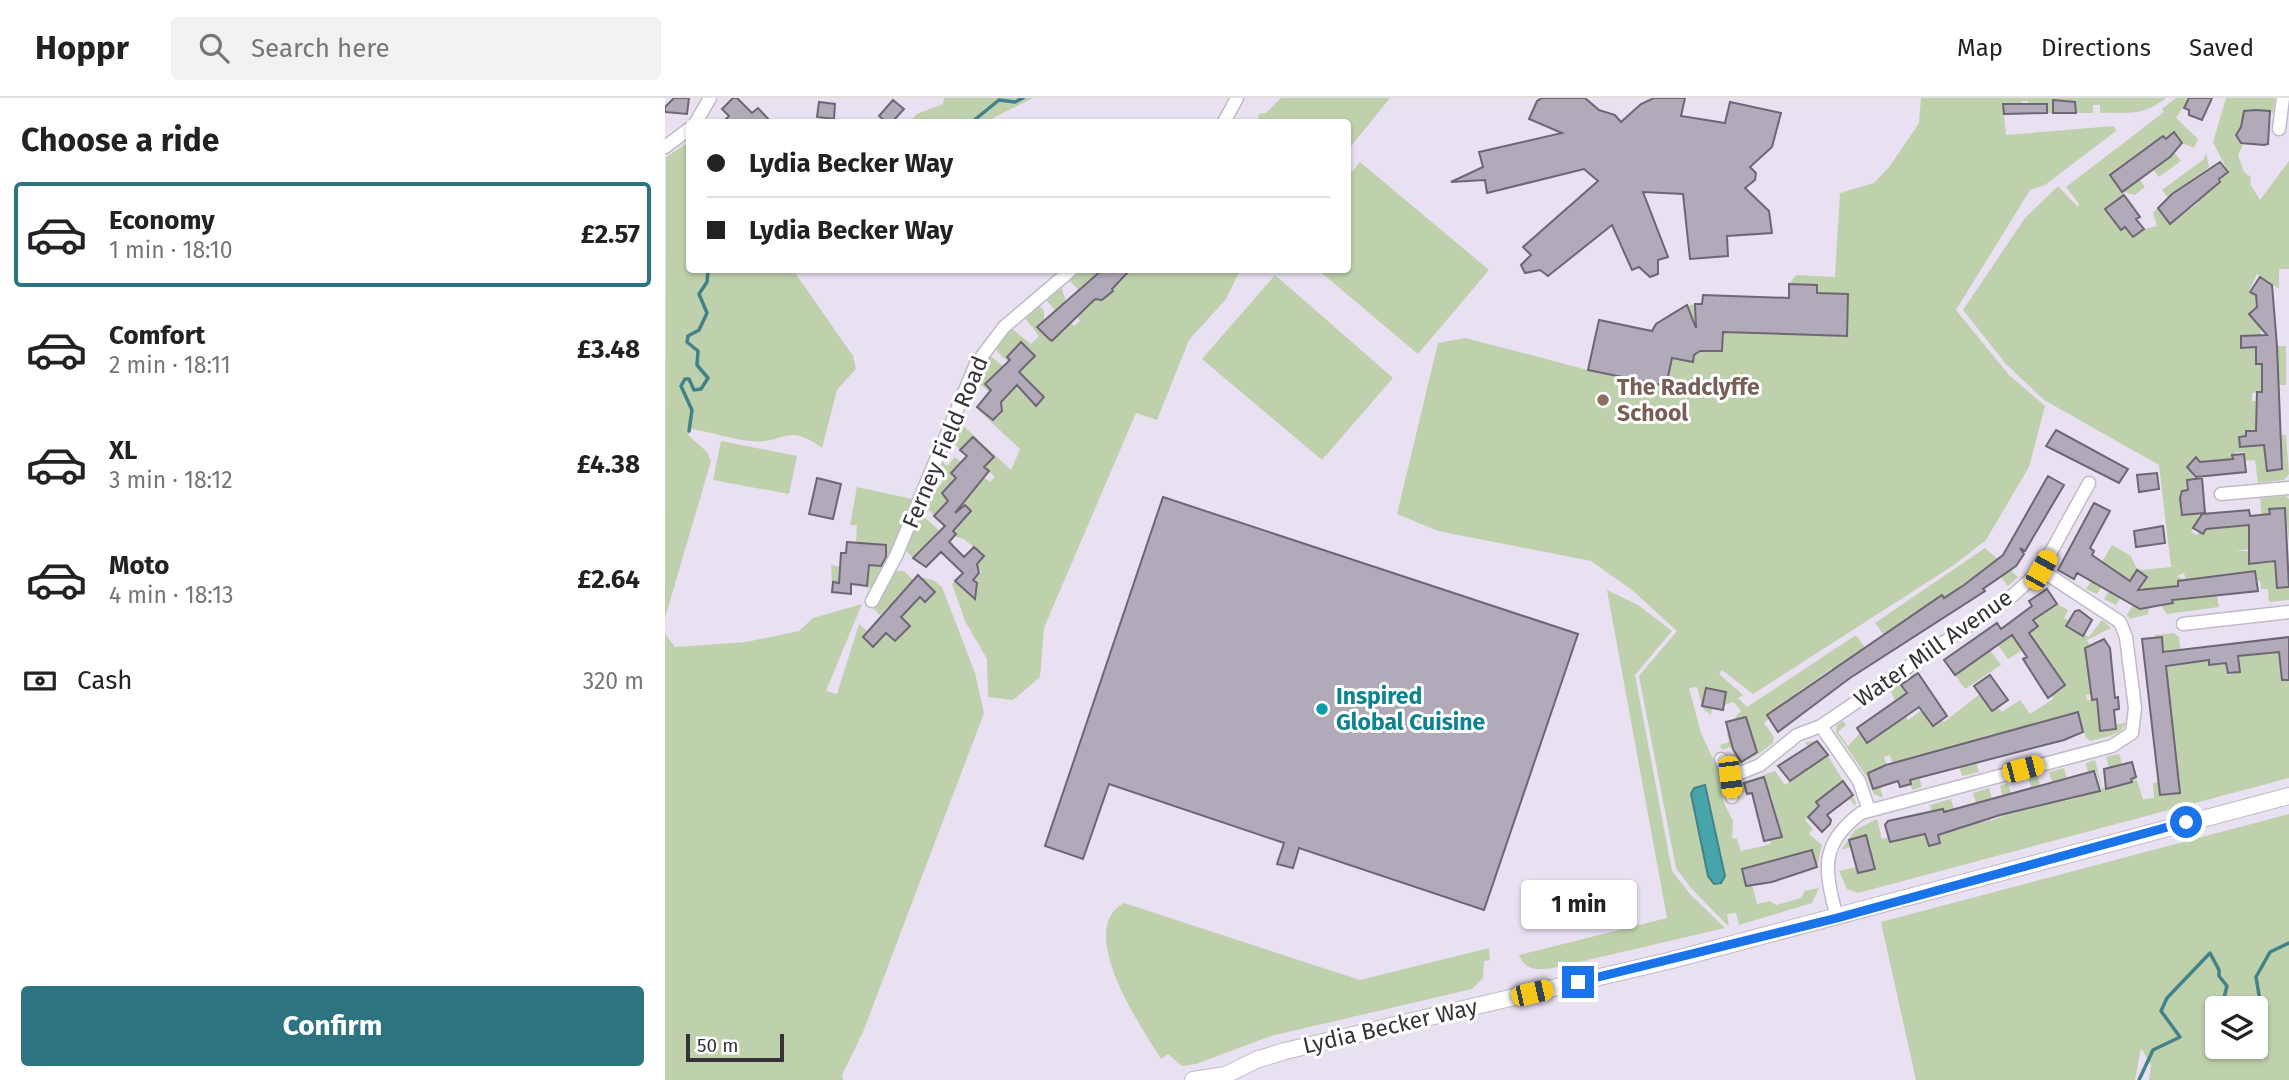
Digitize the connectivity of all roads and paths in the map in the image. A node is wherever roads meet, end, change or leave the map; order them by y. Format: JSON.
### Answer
{"nodes":[{"id":1,"x":710,"y":98,"type":"edge"},
{"id":2,"x":1237,"y":98,"type":"edge"},
{"id":3,"x":2283,"y":98,"type":"edge"},
{"id":4,"x":698,"y":119,"type":"edge"},
{"id":5,"x":1226,"y":119,"type":"edge"},
{"id":6,"x":2279,"y":128,"type":"dead end"},
{"id":7,"x":686,"y":131,"type":"edge"},
{"id":8,"x":665,"y":147,"type":"edge"},
{"id":9,"x":1067,"y":273,"type":"edge"},
{"id":10,"x":2089,"y":483,"type":"dead end"},
{"id":11,"x":2289,"y":488,"type":"edge"},
{"id":12,"x":2221,"y":494,"type":"dead end"},
{"id":13,"x":2041,"y":570,"type":"junction"},
{"id":14,"x":872,"y":601,"type":"dead end"},
{"id":15,"x":2289,"y":612,"type":"edge"},
{"id":16,"x":2183,"y":624,"type":"dead end"},
{"id":17,"x":1821,"y":726,"type":"junction"},
{"id":18,"x":1721,"y":758,"type":"dead end"},
{"id":19,"x":1730,"y":777,"type":"junction"},
{"id":20,"x":2289,"y":796,"type":"edge"},
{"id":21,"x":1732,"y":797,"type":"dead end"},
{"id":22,"x":1869,"y":810,"type":"junction"},
{"id":23,"x":1837,"y":918,"type":"junction"},
{"id":24,"x":1224,"y":1077,"type":"edge"},
{"id":25,"x":1193,"y":1080,"type":"edge"}],
"edges":[{"from":1,"to":4,"type":"street"},
{"from":2,"to":5,"type":"street"},
{"from":3,"to":6,"type":"street"},
{"from":7,"to":8,"type":"street"},
{"from":9,"to":14,"type":"street","name":"Ferney Field Road"},
{"from":10,"to":13,"type":"street","name":"Water Mill Avenue"},
{"from":11,"to":12,"type":"street"},
{"from":13,"to":17,"type":"street","name":"Water Mill Avenue"},
{"from":13,"to":22,"type":"street"},
{"from":15,"to":16,"type":"street"},
{"from":17,"to":19,"type":"street","name":"Water Mill Avenue"},
{"from":17,"to":22,"type":"street"},
{"from":18,"to":19,"type":"street"},
{"from":19,"to":21,"type":"street"},
{"from":20,"to":23,"type":"street","name":"Lydia Becker Way"},
{"from":22,"to":23,"type":"street"},
{"from":23,"to":24,"type":"street","name":"Lydia Becker Way"},
{"from":24,"to":25,"type":"street","name":"Lydia Becker Way"}]}
